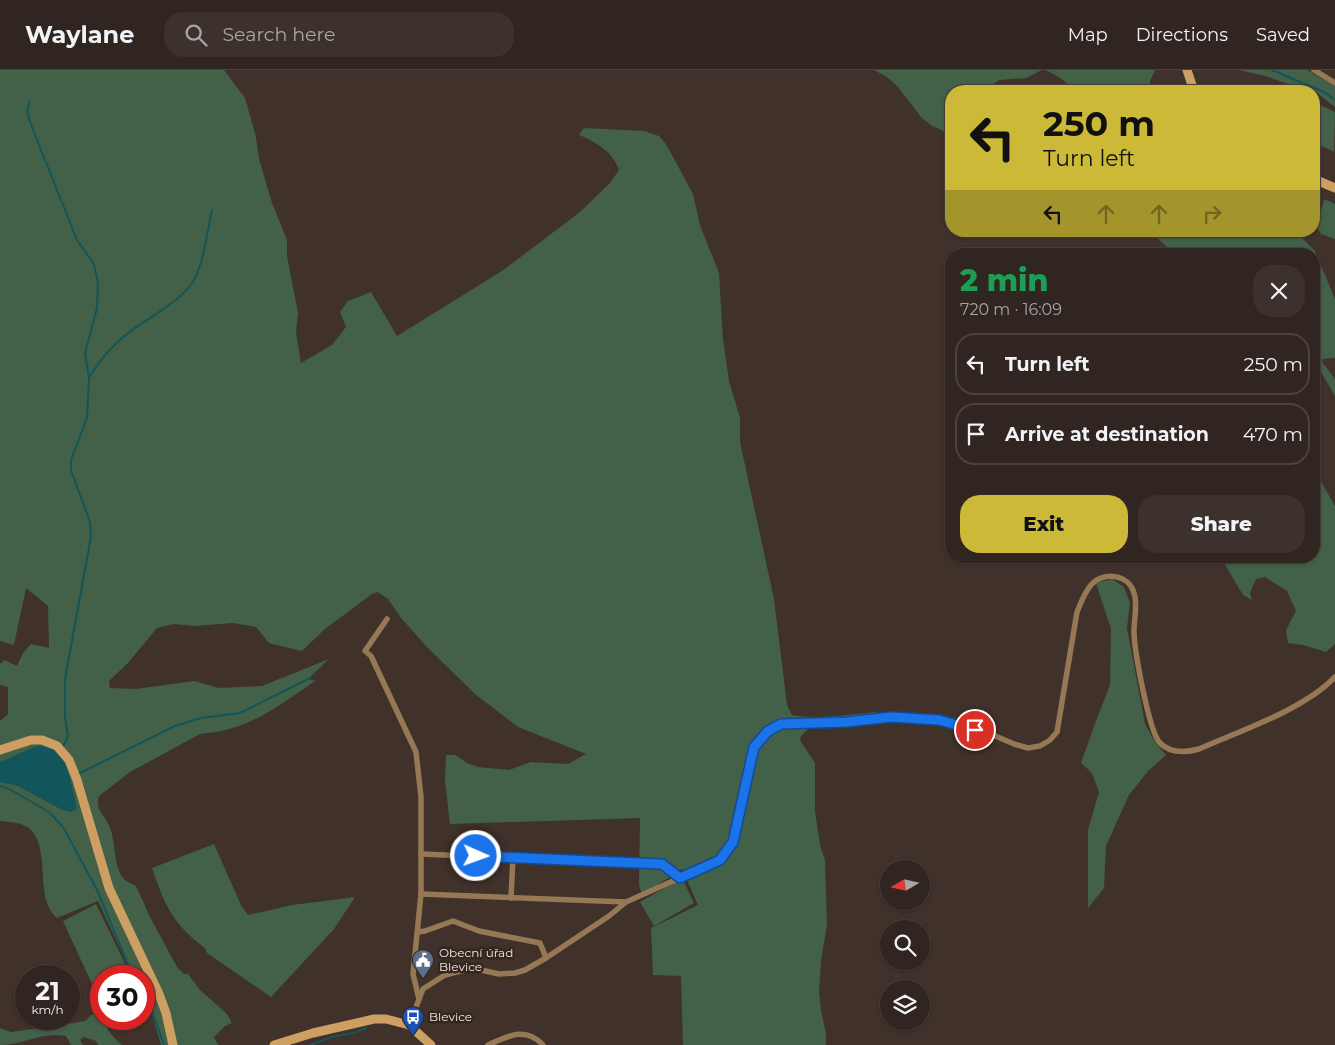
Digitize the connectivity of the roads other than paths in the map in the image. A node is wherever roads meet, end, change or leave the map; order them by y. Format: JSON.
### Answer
{"nodes":[{"id":1,"x":1187,"y":70,"type":"edge"},
{"id":2,"x":1314,"y":70,"type":"edge"},
{"id":3,"x":1335,"y":82,"type":"edge"},
{"id":4,"x":1192,"y":85,"type":"edge"},
{"id":5,"x":1320,"y":182,"type":"edge"},
{"id":6,"x":1335,"y":188,"type":"edge"},
{"id":7,"x":387,"y":618,"type":"dead end"},
{"id":8,"x":1335,"y":677,"type":"edge"},
{"id":9,"x":0,"y":750,"type":"edge"},
{"id":10,"x":421,"y":854,"type":"junction"},
{"id":11,"x":513,"y":857,"type":"junction"},
{"id":12,"x":680,"y":878,"type":"junction"},
{"id":13,"x":421,"y":894,"type":"junction"},
{"id":14,"x":511,"y":898,"type":"junction"},
{"id":15,"x":626,"y":902,"type":"junction"},
{"id":16,"x":418,"y":932,"type":"junction"},
{"id":17,"x":546,"y":958,"type":"junction"},
{"id":18,"x":418,"y":999,"type":"junction"},
{"id":19,"x":409,"y":1025,"type":"junction"},
{"id":20,"x":173,"y":1045,"type":"edge"},
{"id":21,"x":274,"y":1045,"type":"edge"},
{"id":22,"x":431,"y":1045,"type":"edge"},
{"id":23,"x":488,"y":1045,"type":"edge"},
{"id":24,"x":544,"y":1045,"type":"edge"}],
"edges":[{"from":1,"to":4,"type":"street"},
{"from":2,"to":3,"type":"street"},
{"from":5,"to":6,"type":"street"},
{"from":7,"to":10,"type":"street"},
{"from":8,"to":12,"type":"street"},
{"from":9,"to":20,"type":"street"},
{"from":10,"to":11,"type":"street"},
{"from":10,"to":13,"type":"street"},
{"from":11,"to":12,"type":"street"},
{"from":11,"to":14,"type":"street"},
{"from":12,"to":15,"type":"street"},
{"from":13,"to":14,"type":"street"},
{"from":13,"to":16,"type":"street"},
{"from":14,"to":15,"type":"street"},
{"from":15,"to":17,"type":"street"},
{"from":16,"to":17,"type":"street"},
{"from":16,"to":18,"type":"street"},
{"from":17,"to":18,"type":"street"},
{"from":18,"to":19,"type":"street"},
{"from":19,"to":21,"type":"street"},
{"from":19,"to":22,"type":"street"},
{"from":23,"to":24,"type":"street"}]}
